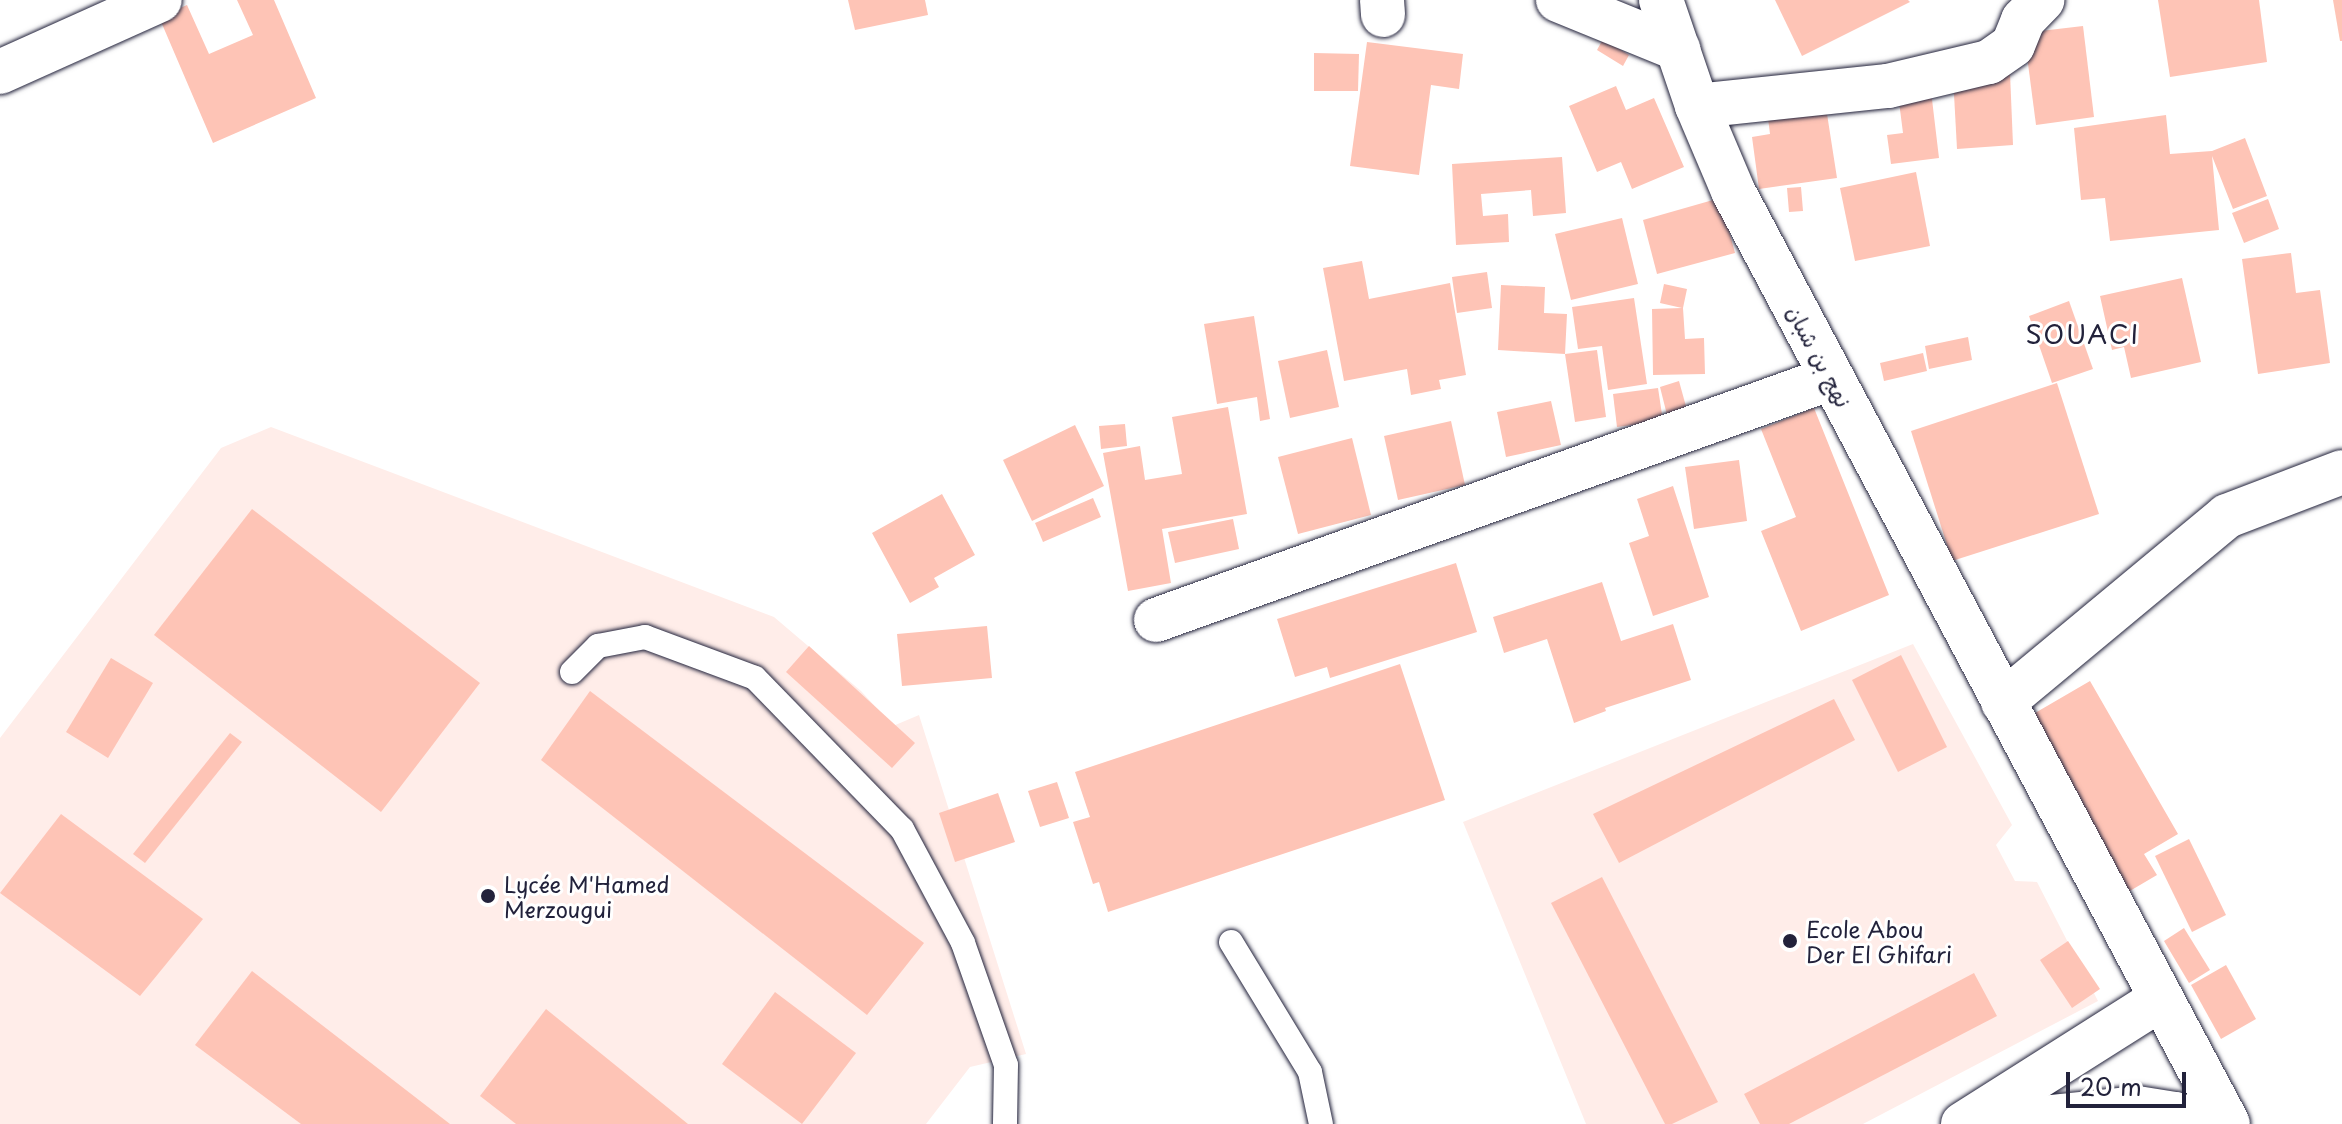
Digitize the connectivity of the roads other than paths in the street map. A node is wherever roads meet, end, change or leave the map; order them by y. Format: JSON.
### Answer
{"nodes":[{"id":1,"x":1558,"y":0,"type":"edge"},
{"id":2,"x":1661,"y":0,"type":"edge"},
{"id":3,"x":2042,"y":0,"type":"edge"},
{"id":4,"x":133,"y":6,"type":"edge"},
{"id":5,"x":1678,"y":49,"type":"junction"},
{"id":6,"x":0,"y":72,"type":"edge"},
{"id":7,"x":1697,"y":106,"type":"junction"},
{"id":8,"x":1831,"y":378,"type":"junction"},
{"id":9,"x":2342,"y":472,"type":"edge"},
{"id":10,"x":1156,"y":620,"type":"dead end"},
{"id":11,"x":572,"y":672,"type":"dead end"},
{"id":12,"x":2003,"y":702,"type":"junction"},
{"id":13,"x":1231,"y":942,"type":"dead end"},
{"id":14,"x":2161,"y":999,"type":"junction"},
{"id":15,"x":1005,"y":1124,"type":"edge"},
{"id":16,"x":1321,"y":1124,"type":"edge"},
{"id":17,"x":1963,"y":1124,"type":"edge"},
{"id":18,"x":1985,"y":1124,"type":"edge"},
{"id":19,"x":2205,"y":1124,"type":"edge"},
{"id":20,"x":2228,"y":1124,"type":"edge"}],
"edges":[{"from":1,"to":5,"type":"street"},
{"from":2,"to":5,"type":"street","name":"نهج بن شبان"},
{"from":3,"to":7,"type":"street"},
{"from":4,"to":6,"type":"street"},
{"from":5,"to":7,"type":"street","name":"نهج بن شبان"},
{"from":7,"to":8,"type":"street","name":"نهج بن شبان"},
{"from":8,"to":10,"type":"street"},
{"from":8,"to":12,"type":"street","name":"نهج بن شبان"},
{"from":9,"to":12,"type":"street"},
{"from":11,"to":15,"type":"lane"},
{"from":12,"to":14,"type":"street","name":"نهج بن شبان"},
{"from":13,"to":16,"type":"lane"},
{"from":14,"to":17,"type":"street"},
{"from":14,"to":20,"type":"street","name":"نهج بن شبان"},
{"from":18,"to":19,"type":"street"}]}
